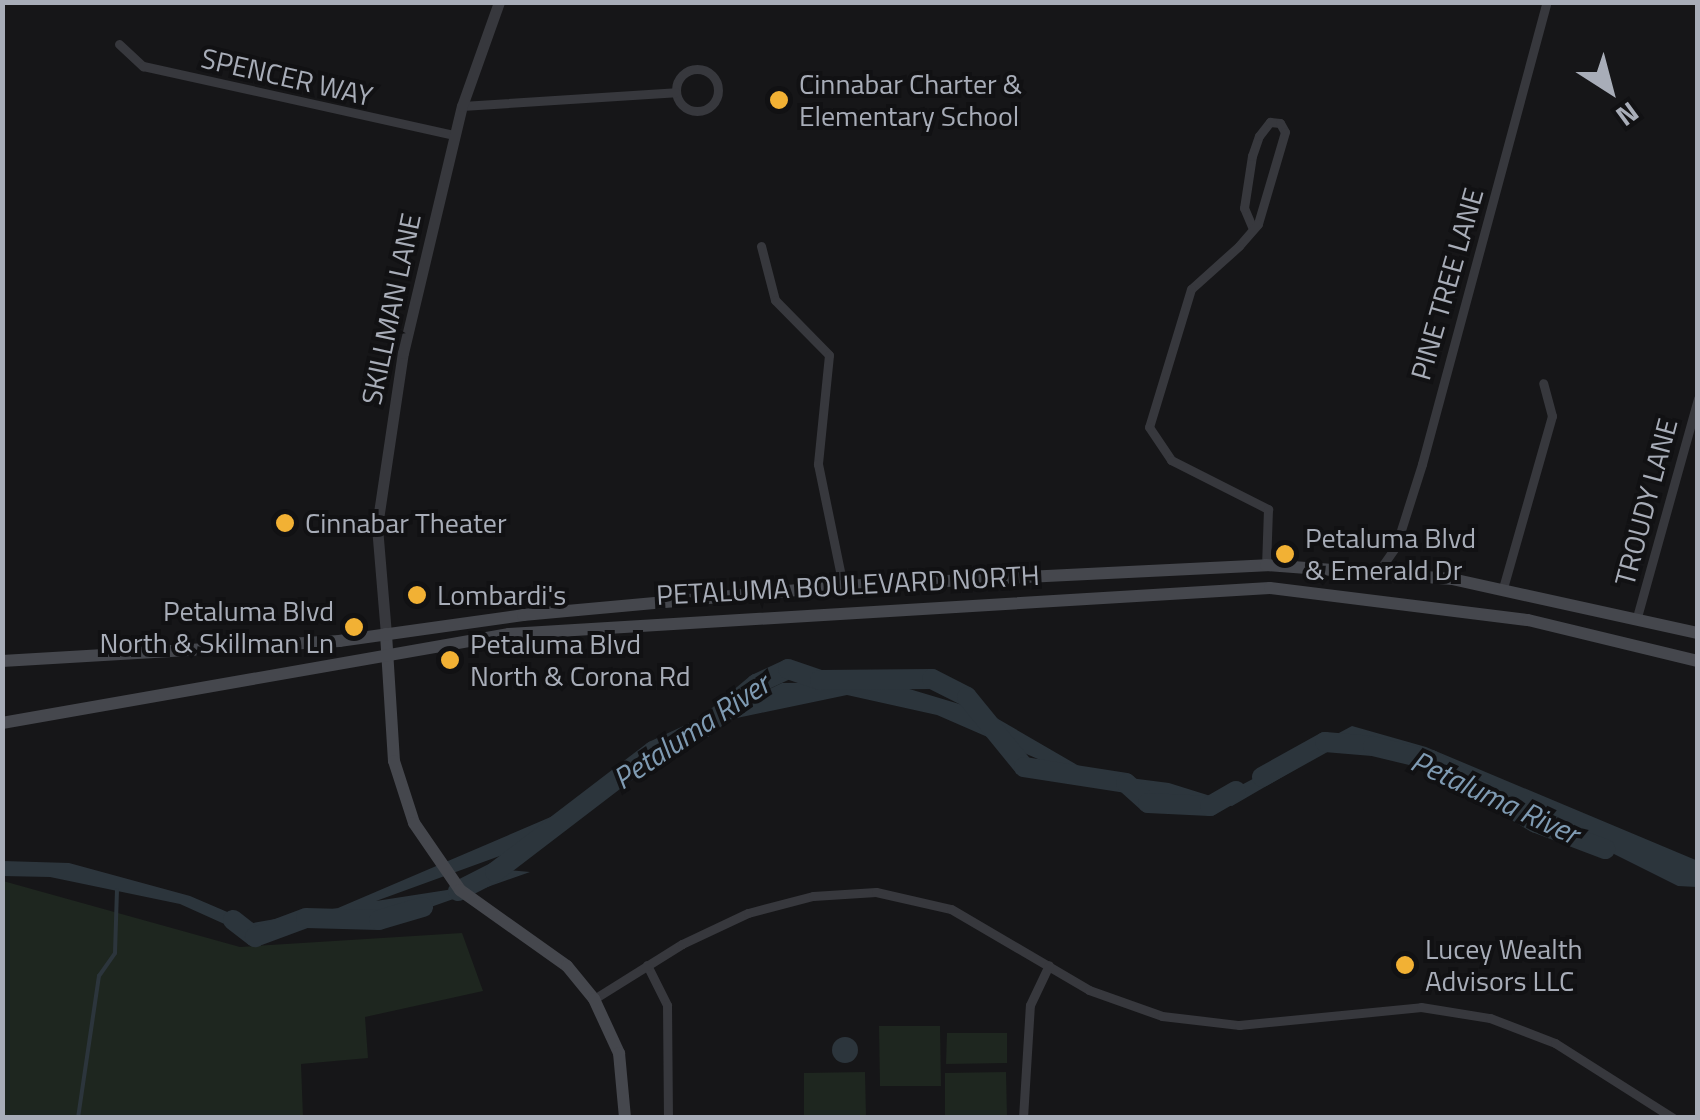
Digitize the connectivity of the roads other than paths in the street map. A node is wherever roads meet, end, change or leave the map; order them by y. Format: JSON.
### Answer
{"nodes":[{"id":1,"x":499,"y":2,"type":"edge"},
{"id":2,"x":1547,"y":2,"type":"edge"},
{"id":3,"x":120,"y":44,"type":"dead end"},
{"id":4,"x":676,"y":92,"type":"junction"},
{"id":5,"x":462,"y":106,"type":"junction"},
{"id":6,"x":454,"y":135,"type":"junction"},
{"id":7,"x":1253,"y":229,"type":"junction"},
{"id":8,"x":761,"y":246,"type":"dead end"},
{"id":9,"x":1542,"y":384,"type":"dead end"},
{"id":10,"x":1698,"y":398,"type":"edge"},
{"id":11,"x":1266,"y":566,"type":"junction"},
{"id":12,"x":1378,"y":572,"type":"junction"},
{"id":13,"x":843,"y":586,"type":"junction"},
{"id":14,"x":1502,"y":588,"type":"junction"},
{"id":15,"x":1637,"y":618,"type":"junction"},
{"id":16,"x":1698,"y":633,"type":"edge"},
{"id":17,"x":386,"y":634,"type":"junction"},
{"id":18,"x":387,"y":659,"type":"junction"},
{"id":19,"x":2,"y":661,"type":"edge"},
{"id":20,"x":1698,"y":661,"type":"edge"},
{"id":21,"x":2,"y":723,"type":"edge"},
{"id":22,"x":647,"y":966,"type":"junction"},
{"id":23,"x":1049,"y":966,"type":"junction"},
{"id":24,"x":594,"y":1000,"type":"junction"},
{"id":25,"x":625,"y":1118,"type":"edge"},
{"id":26,"x":668,"y":1118,"type":"edge"},
{"id":27,"x":1023,"y":1118,"type":"edge"},
{"id":28,"x":1673,"y":1118,"type":"edge"}],
"edges":[{"from":1,"to":5,"type":"street","name":"SKILLMAN LANE"},
{"from":2,"to":12,"type":"street","name":"PINE TREE LANE"},
{"from":3,"to":6,"type":"street","name":"SPENCER WAY"},
{"from":4,"to":4,"type":"street"},
{"from":4,"to":5,"type":"street"},
{"from":5,"to":6,"type":"street","name":"SKILLMAN LANE"},
{"from":6,"to":17,"type":"street","name":"SKILLMAN LANE"},
{"from":7,"to":7,"type":"street"},
{"from":7,"to":11,"type":"street"},
{"from":8,"to":13,"type":"street"},
{"from":9,"to":14,"type":"street"},
{"from":10,"to":15,"type":"street","name":"TROUDY LANE"},
{"from":11,"to":12,"type":"main road","name":"PETALUMA BOULEVARD NORTH"},
{"from":11,"to":13,"type":"main road","name":"PETALUMA BOULEVARD NORTH"},
{"from":12,"to":14,"type":"main road","name":"PETALUMA BOULEVARD NORTH"},
{"from":13,"to":17,"type":"main road","name":"PETALUMA BOULEVARD NORTH"},
{"from":14,"to":15,"type":"main road","name":"PETALUMA BOULEVARD NORTH"},
{"from":15,"to":16,"type":"main road","name":"PETALUMA BOULEVARD NORTH"},
{"from":17,"to":18,"type":"main road"},
{"from":17,"to":19,"type":"main road","name":"PETALUMA BOULEVARD NORTH"},
{"from":18,"to":20,"type":"main road","name":"PETALUMA BOULEVARD NORTH"},
{"from":18,"to":21,"type":"main road","name":"PETALUMA BOULEVARD NORTH"},
{"from":18,"to":24,"type":"main road"},
{"from":22,"to":23,"type":"street"},
{"from":22,"to":24,"type":"street"},
{"from":22,"to":26,"type":"street"},
{"from":23,"to":27,"type":"street"},
{"from":23,"to":28,"type":"street"},
{"from":24,"to":25,"type":"main road"}]}
